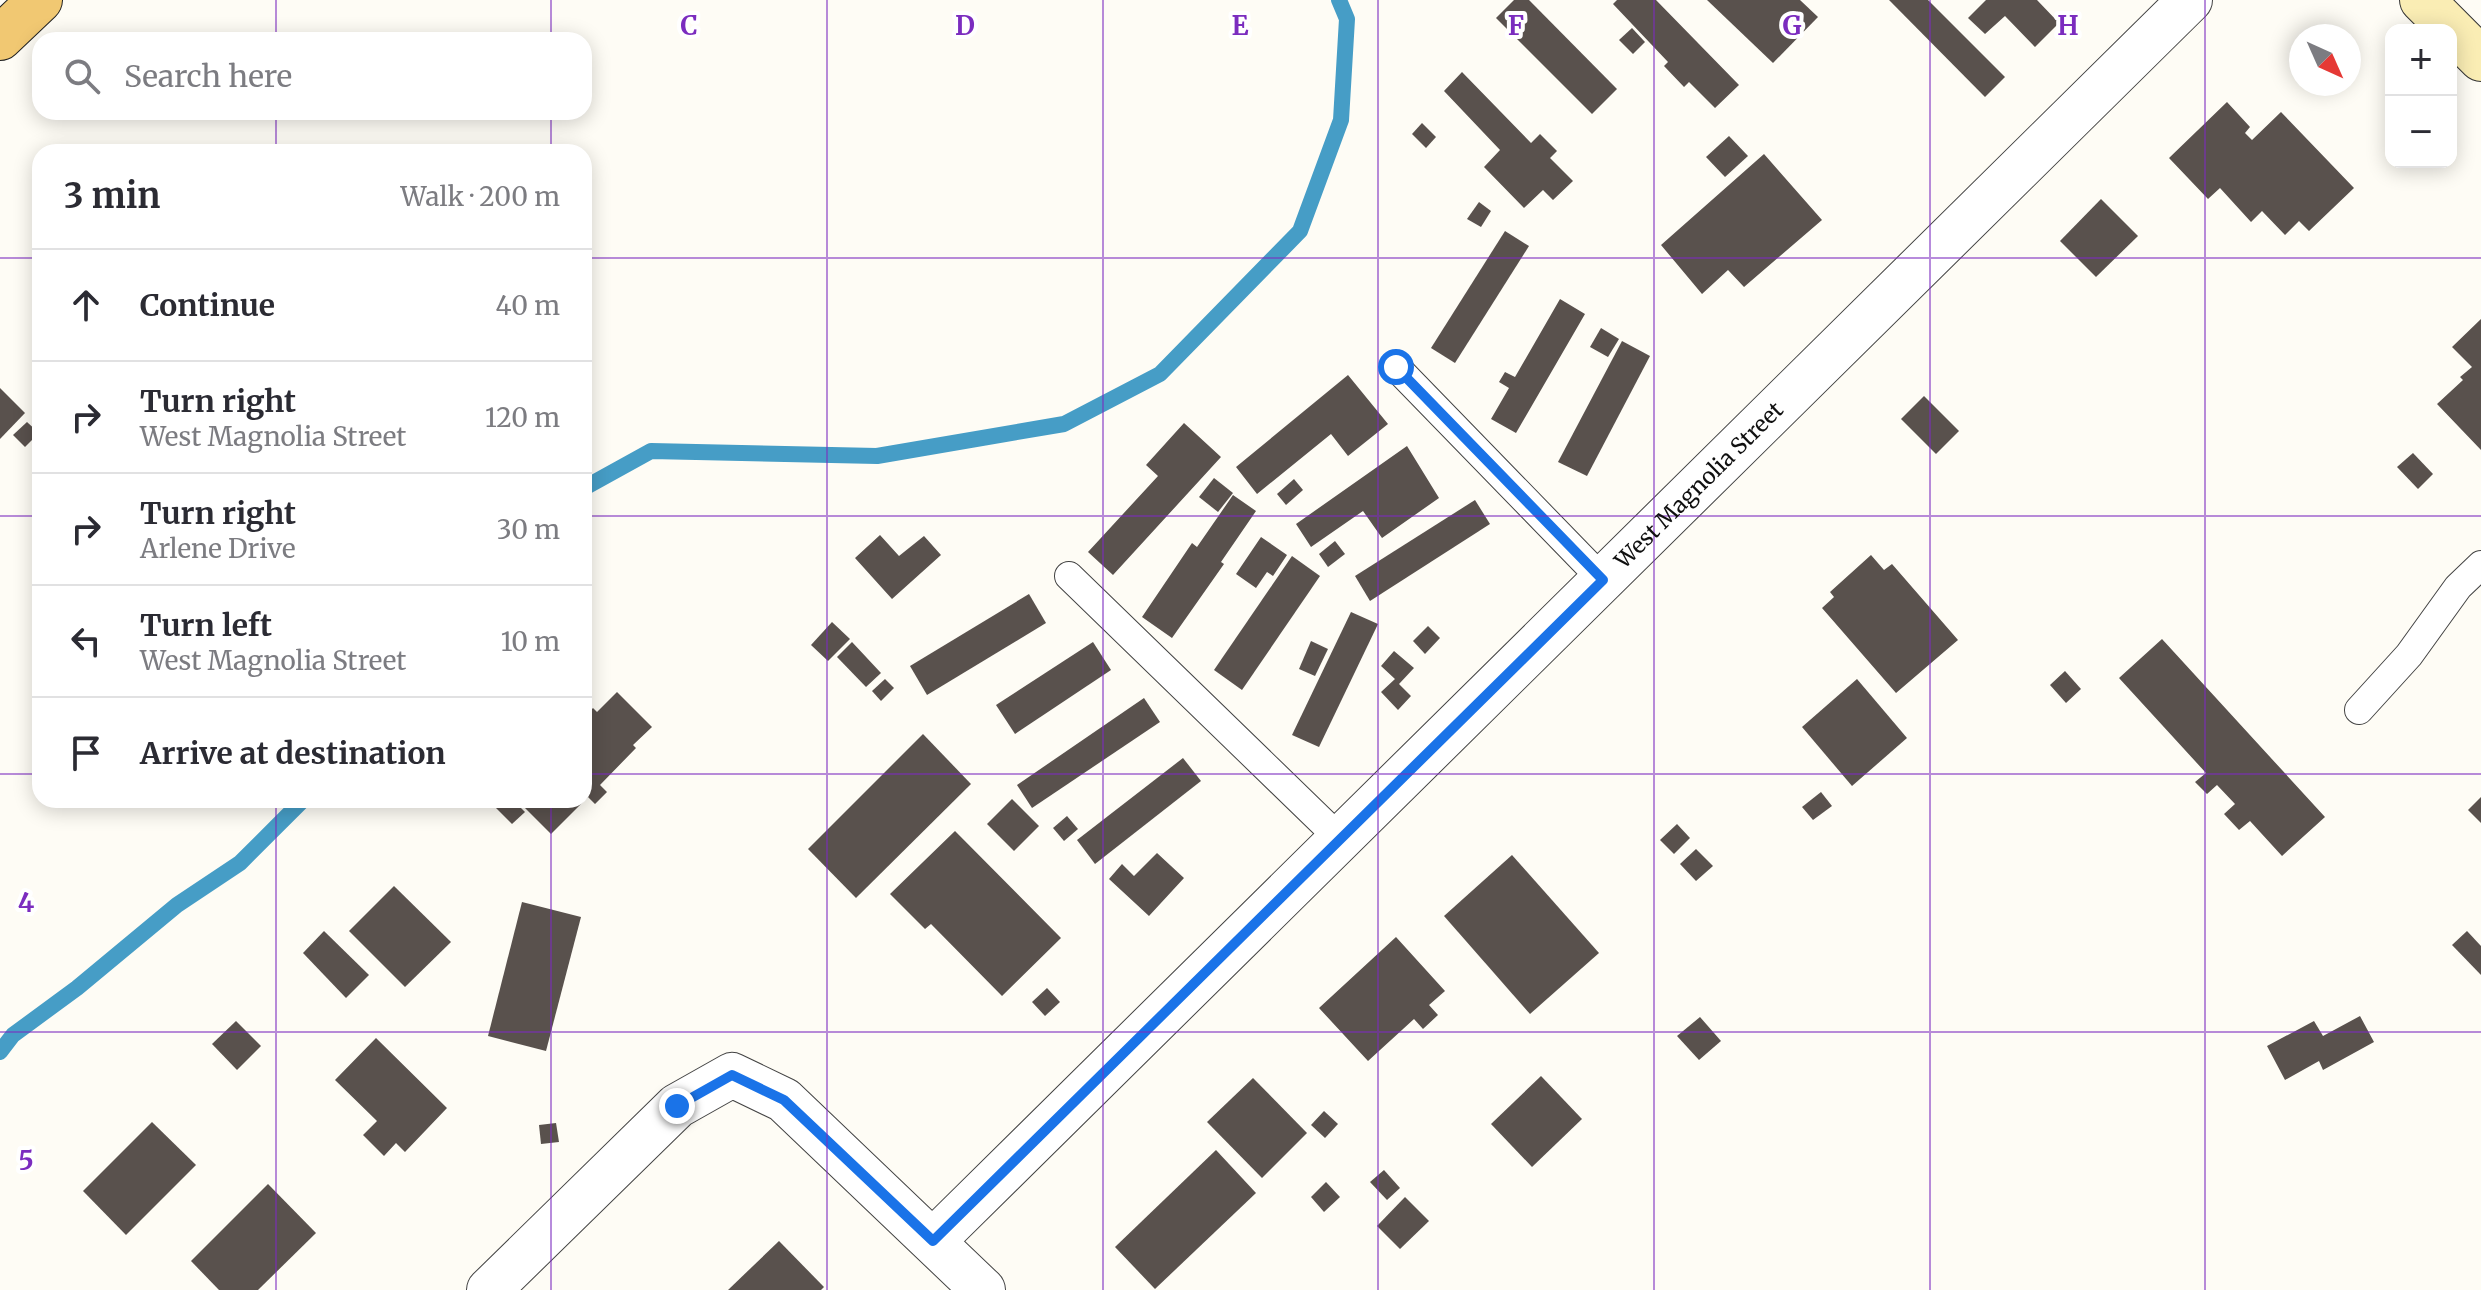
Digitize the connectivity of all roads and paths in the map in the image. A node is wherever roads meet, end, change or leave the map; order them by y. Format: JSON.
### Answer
{"nodes":[{"id":1,"x":40,"y":0,"type":"edge"},
{"id":2,"x":2190,"y":0,"type":"edge"},
{"id":3,"x":2422,"y":0,"type":"edge"},
{"id":4,"x":0,"y":38,"type":"edge"},
{"id":5,"x":2481,"y":59,"type":"edge"},
{"id":6,"x":1396,"y":367,"type":"dead end"},
{"id":7,"x":2481,"y":565,"type":"edge"},
{"id":8,"x":1069,"y":576,"type":"dead end"},
{"id":9,"x":1603,"y":580,"type":"junction"},
{"id":10,"x":2359,"y":710,"type":"dead end"},
{"id":11,"x":1340,"y":839,"type":"junction"},
{"id":12,"x":933,"y":1241,"type":"junction"},
{"id":13,"x":489,"y":1290,"type":"edge"},
{"id":14,"x":983,"y":1290,"type":"edge"}],
"edges":[{"from":1,"to":4,"type":"main road"},
{"from":2,"to":9,"type":"street","name":"West Magnolia Street"},
{"from":3,"to":5,"type":"main road"},
{"from":6,"to":9,"type":"lane"},
{"from":7,"to":10,"type":"lane"},
{"from":8,"to":11,"type":"lane"},
{"from":9,"to":11,"type":"street","name":"West Magnolia Street"},
{"from":11,"to":12,"type":"street","name":"West Magnolia Street"},
{"from":12,"to":13,"type":"street"},
{"from":12,"to":14,"type":"street"}]}
